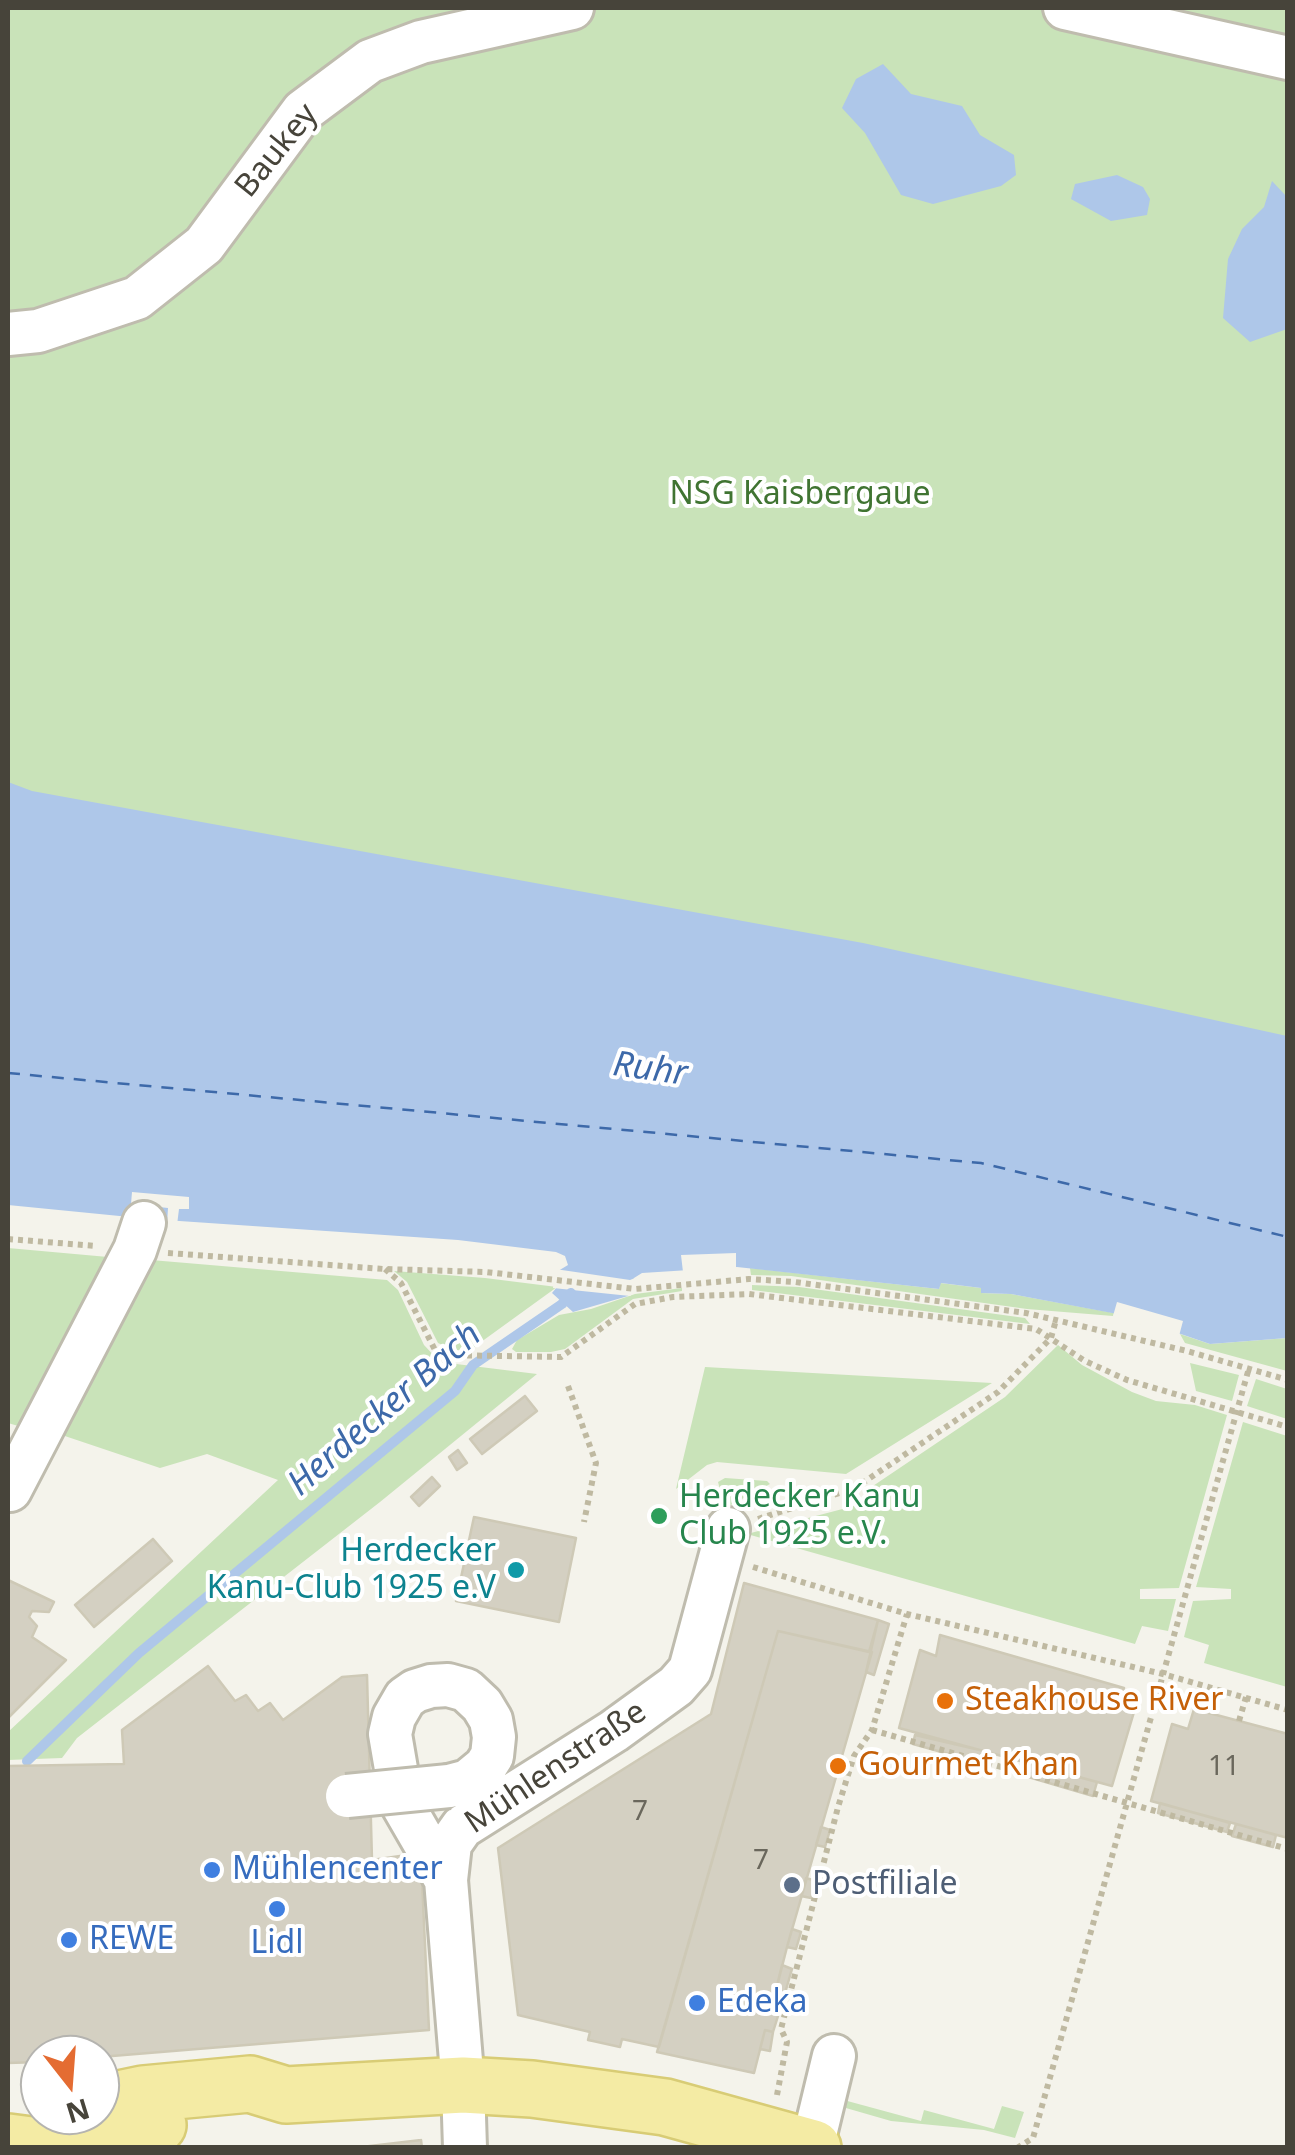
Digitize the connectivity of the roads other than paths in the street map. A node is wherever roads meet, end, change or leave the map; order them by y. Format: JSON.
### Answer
{"nodes":[{"id":1,"x":572,"y":8,"type":"edge"},
{"id":2,"x":1064,"y":8,"type":"edge"},
{"id":3,"x":524,"y":13,"type":"edge"},
{"id":4,"x":1288,"y":58,"type":"edge"},
{"id":5,"x":8,"y":334,"type":"edge"},
{"id":6,"x":140,"y":1236,"type":"road end"},
{"id":7,"x":8,"y":1490,"type":"edge"},
{"id":8,"x":725,"y":1543,"type":"road end"},
{"id":9,"x":347,"y":1796,"type":"dead end"},
{"id":10,"x":446,"y":1880,"type":"junction"},
{"id":11,"x":822,"y":2065,"type":"dead end"},
{"id":12,"x":464,"y":2086,"type":"junction"},
{"id":13,"x":286,"y":2095,"type":"junction"},
{"id":14,"x":120,"y":2098,"type":"edge"},
{"id":15,"x":120,"y":2124,"type":"edge"},
{"id":16,"x":796,"y":2142,"type":"edge"},
{"id":17,"x":465,"y":2148,"type":"edge"}],
"edges":[{"from":1,"to":3,"type":"street","name":"Baukey"},
{"from":2,"to":4,"type":"street"},
{"from":3,"to":5,"type":"street","name":"Baukey"},
{"from":6,"to":7,"type":"street"},
{"from":8,"to":10,"type":"street","name":"Mühlenstraße"},
{"from":9,"to":10,"type":"street","bridge":true},
{"from":10,"to":12,"type":"street","name":"Mühlenstraße"},
{"from":11,"to":16,"type":"street"},
{"from":12,"to":13,"type":"main road"},
{"from":12,"to":16,"type":"main road"},
{"from":12,"to":17,"type":"street","name":"Mühlenstraße"},
{"from":13,"to":14,"type":"main road"},
{"from":13,"to":15,"type":"main road"}]}
